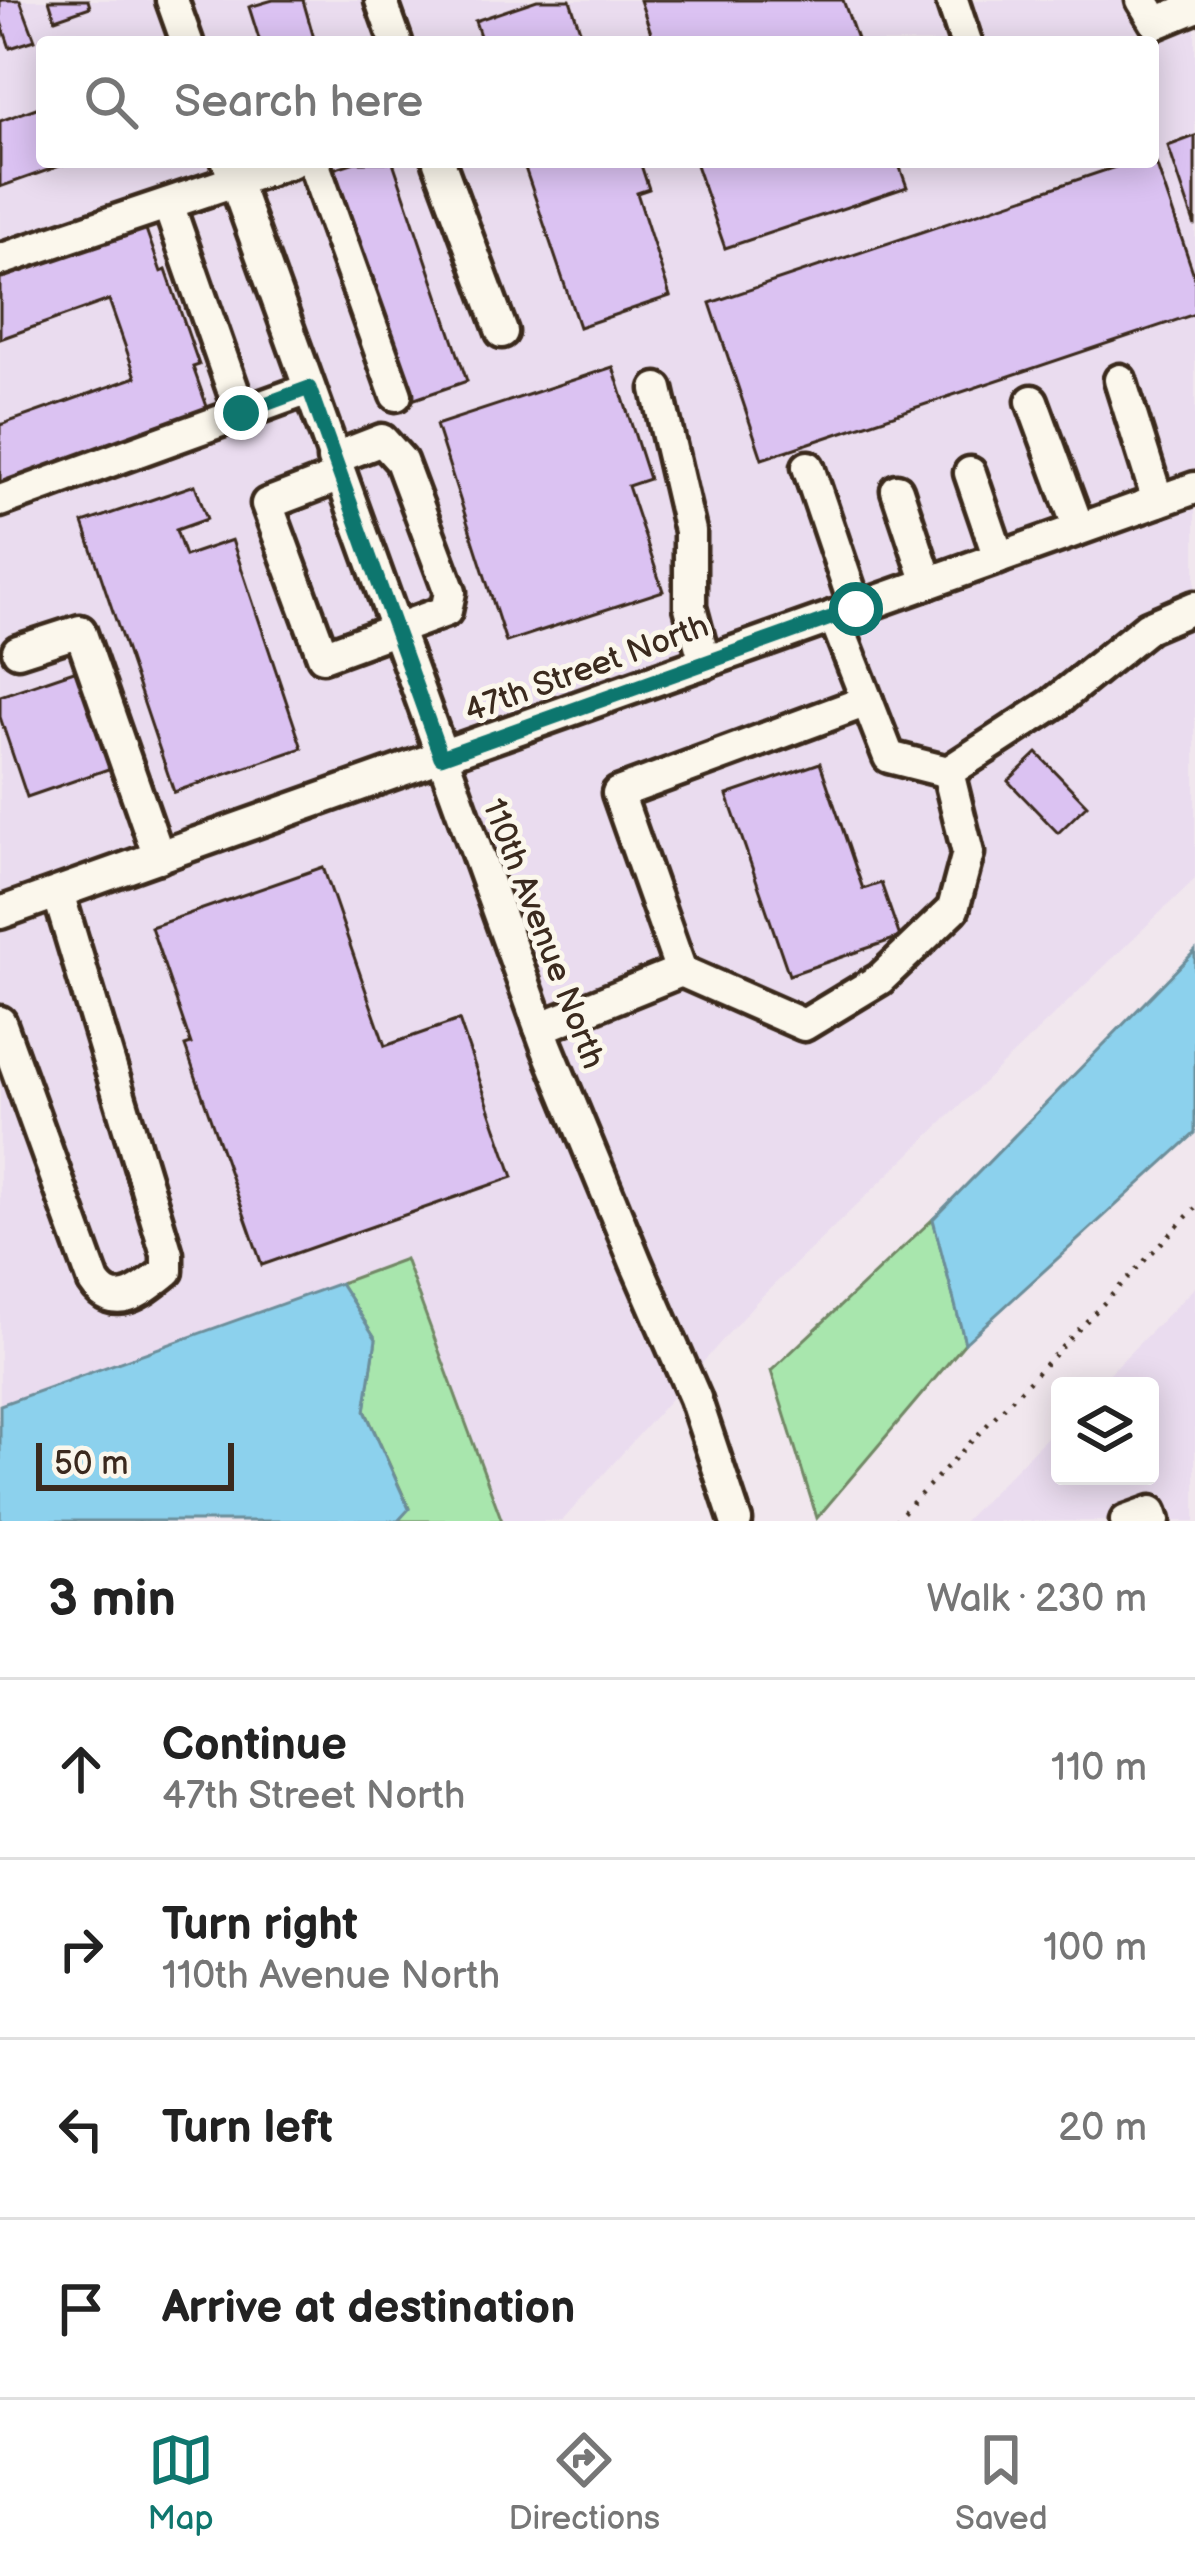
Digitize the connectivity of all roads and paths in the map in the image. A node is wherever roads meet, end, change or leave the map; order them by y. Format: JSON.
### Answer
{"nodes":[{"id":1,"x":172,"y":0,"type":"edge"},
{"id":2,"x":381,"y":0,"type":"edge"},
{"id":3,"x":952,"y":0,"type":"edge"},
{"id":4,"x":1142,"y":0,"type":"edge"},
{"id":5,"x":1195,"y":7,"type":"edge"},
{"id":6,"x":185,"y":36,"type":"edge"},
{"id":7,"x":394,"y":36,"type":"edge"},
{"id":8,"x":964,"y":36,"type":"edge"},
{"id":9,"x":315,"y":168,"type":"edge"},
{"id":10,"x":441,"y":168,"type":"edge"},
{"id":11,"x":231,"y":172,"type":"edge"},
{"id":12,"x":168,"y":204,"type":"junction"},
{"id":13,"x":0,"y":260,"type":"edge"},
{"id":14,"x":502,"y":332,"type":"dead end"},
{"id":15,"x":1120,"y":380,"type":"dead end"},
{"id":16,"x":309,"y":388,"type":"junction"},
{"id":17,"x":657,"y":389,"type":"dead end"},
{"id":18,"x":396,"y":395,"type":"dead end"},
{"id":19,"x":1033,"y":401,"type":"dead end"},
{"id":20,"x":241,"y":413,"type":"junction"},
{"id":21,"x":808,"y":466,"type":"dead end"},
{"id":22,"x":337,"y":468,"type":"junction"},
{"id":23,"x":970,"y":473,"type":"dead end"},
{"id":24,"x":1195,"y":488,"type":"edge"},
{"id":25,"x":897,"y":490,"type":"dead end"},
{"id":26,"x":0,"y":501,"type":"edge"},
{"id":27,"x":1158,"y":501,"type":"junction"},
{"id":28,"x":1079,"y":529,"type":"junction"},
{"id":29,"x":999,"y":558,"type":"junction"},
{"id":30,"x":928,"y":583,"type":"junction"},
{"id":31,"x":1195,"y":608,"type":"edge"},
{"id":32,"x":846,"y":612,"type":"junction"},
{"id":33,"x":396,"y":631,"type":"junction"},
{"id":34,"x":18,"y":651,"type":"dead end"},
{"id":35,"x":705,"y":663,"type":"junction"},
{"id":36,"x":867,"y":701,"type":"junction"},
{"id":37,"x":441,"y":757,"type":"junction"},
{"id":38,"x":948,"y":772,"type":"junction"},
{"id":39,"x":158,"y":857,"type":"junction"},
{"id":40,"x":58,"y":893,"type":"junction"},
{"id":41,"x":0,"y":913,"type":"edge"},
{"id":42,"x":681,"y":971,"type":"junction"},
{"id":43,"x":0,"y":1022,"type":"edge"},
{"id":44,"x":540,"y":1028,"type":"junction"},
{"id":45,"x":1195,"y":1208,"type":"edge"},
{"id":46,"x":736,"y":1521,"type":"edge"},
{"id":47,"x":895,"y":1521,"type":"edge"},
{"id":48,"x":1126,"y":1521,"type":"edge"},
{"id":49,"x":1154,"y":1521,"type":"edge"}],
"edges":[{"from":1,"to":6,"type":"street"},
{"from":2,"to":7,"type":"street"},
{"from":3,"to":8,"type":"street"},
{"from":4,"to":5,"type":"street"},
{"from":9,"to":18,"type":"street"},
{"from":10,"to":14,"type":"street"},
{"from":11,"to":12,"type":"street"},
{"from":11,"to":16,"type":"street","name":"110th Avenue North"},
{"from":12,"to":13,"type":"street"},
{"from":12,"to":20,"type":"street"},
{"from":15,"to":27,"type":"street"},
{"from":16,"to":20,"type":"street"},
{"from":16,"to":22,"type":"street","name":"110th Avenue North"},
{"from":17,"to":35,"type":"street"},
{"from":19,"to":28,"type":"street"},
{"from":20,"to":26,"type":"street"},
{"from":21,"to":32,"type":"street"},
{"from":22,"to":33,"type":"street","name":"110th Avenue North"},
{"from":22,"to":33,"type":"street"},
{"from":22,"to":33,"type":"street"},
{"from":23,"to":29,"type":"street"},
{"from":24,"to":27,"type":"street","name":"47th Street North"},
{"from":25,"to":30,"type":"street"},
{"from":27,"to":28,"type":"street","name":"47th Street North"},
{"from":28,"to":29,"type":"street","name":"47th Street North"},
{"from":29,"to":30,"type":"street","name":"47th Street North"},
{"from":30,"to":32,"type":"street","name":"47th Street North"},
{"from":31,"to":38,"type":"street"},
{"from":32,"to":35,"type":"street","name":"47th Street North"},
{"from":32,"to":36,"type":"street"},
{"from":33,"to":37,"type":"street","name":"110th Avenue North"},
{"from":34,"to":39,"type":"street"},
{"from":35,"to":37,"type":"street","name":"47th Street North"},
{"from":36,"to":38,"type":"street"},
{"from":36,"to":42,"type":"street"},
{"from":37,"to":39,"type":"street","name":"47th Street North"},
{"from":37,"to":44,"type":"street","name":"110th Avenue North"},
{"from":38,"to":42,"type":"street"},
{"from":39,"to":40,"type":"street","name":"47th Street North"},
{"from":40,"to":41,"type":"street","name":"47th Street North"},
{"from":40,"to":43,"type":"street"},
{"from":42,"to":44,"type":"street"},
{"from":44,"to":46,"type":"street","name":"110th Avenue North"},
{"from":45,"to":47,"type":"path"},
{"from":48,"to":49,"type":"street"}]}
